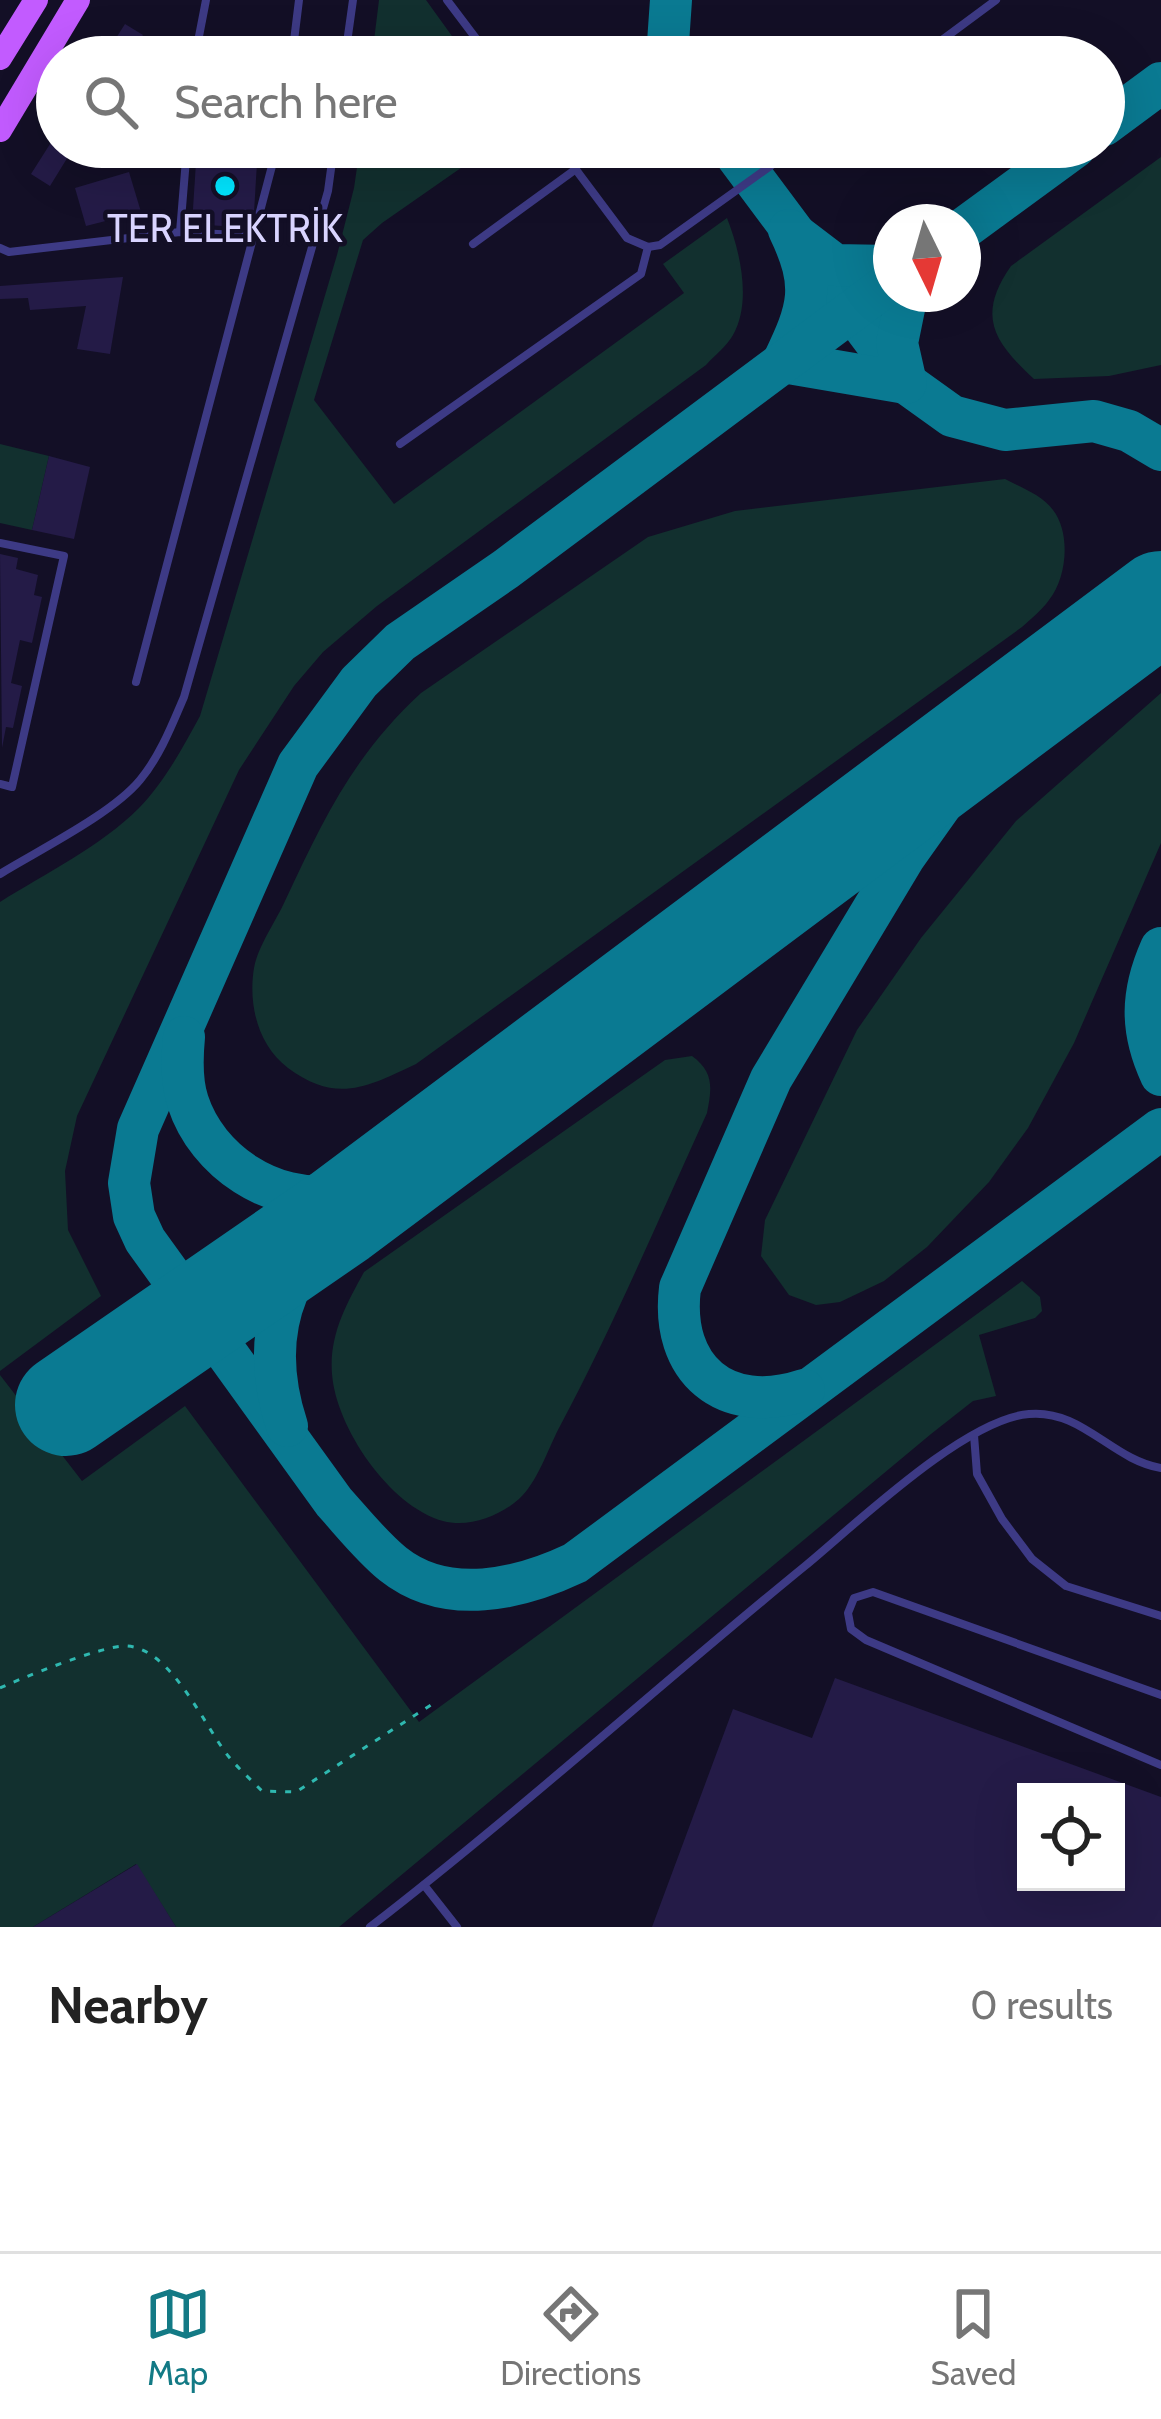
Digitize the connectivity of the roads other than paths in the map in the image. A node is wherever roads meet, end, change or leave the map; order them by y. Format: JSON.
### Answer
{"nodes":[{"id":1,"x":36,"y":0,"type":"edge"},
{"id":2,"x":79,"y":0,"type":"edge"},
{"id":3,"x":206,"y":0,"type":"edge"},
{"id":4,"x":299,"y":0,"type":"edge"},
{"id":5,"x":352,"y":0,"type":"edge"},
{"id":6,"x":447,"y":0,"type":"edge"},
{"id":7,"x":996,"y":0,"type":"edge"},
{"id":8,"x":57,"y":36,"type":"edge"},
{"id":9,"x":199,"y":36,"type":"edge"},
{"id":10,"x":295,"y":36,"type":"edge"},
{"id":11,"x":348,"y":36,"type":"edge"},
{"id":12,"x":474,"y":36,"type":"edge"},
{"id":13,"x":947,"y":36,"type":"edge"},
{"id":14,"x":0,"y":58,"type":"edge"},
{"id":15,"x":36,"y":71,"type":"edge"},
{"id":16,"x":0,"y":130,"type":"edge"},
{"id":17,"x":185,"y":168,"type":"edge"},
{"id":18,"x":272,"y":168,"type":"edge"},
{"id":19,"x":331,"y":168,"type":"edge"},
{"id":20,"x":768,"y":168,"type":"edge"},
{"id":21,"x":576,"y":170,"type":"joint"},
{"id":22,"x":180,"y":232,"type":"junction"},
{"id":23,"x":256,"y":236,"type":"junction"},
{"id":24,"x":472,"y":244,"type":"dead end"},
{"id":25,"x":647,"y":248,"type":"junction"},
{"id":26,"x":3,"y":252,"type":"edge"},
{"id":27,"x":400,"y":444,"type":"dead end"},
{"id":28,"x":0,"y":543,"type":"edge"},
{"id":29,"x":136,"y":682,"type":"dead end"},
{"id":30,"x":0,"y":784,"type":"edge"},
{"id":31,"x":0,"y":874,"type":"edge"},
{"id":32,"x":974,"y":1435,"type":"junction"},
{"id":33,"x":1161,"y":1468,"type":"edge"},
{"id":34,"x":1161,"y":1616,"type":"edge"},
{"id":35,"x":1161,"y":1694,"type":"edge"},
{"id":36,"x":1161,"y":1765,"type":"edge"},
{"id":37,"x":424,"y":1885,"type":"junction"},
{"id":38,"x":370,"y":1927,"type":"edge"},
{"id":39,"x":458,"y":1927,"type":"edge"}],
"edges":[{"from":1,"to":14,"type":"main road"},
{"from":2,"to":8,"type":"main road"},
{"from":3,"to":9,"type":"lane"},
{"from":4,"to":10,"type":"lane"},
{"from":5,"to":11,"type":"lane"},
{"from":6,"to":12,"type":"lane"},
{"from":7,"to":13,"type":"lane"},
{"from":15,"to":16,"type":"main road"},
{"from":17,"to":22,"type":"lane"},
{"from":18,"to":23,"type":"lane"},
{"from":19,"to":31,"type":"lane"},
{"from":20,"to":25,"type":"lane"},
{"from":21,"to":24,"type":"lane"},
{"from":21,"to":25,"type":"lane"},
{"from":22,"to":23,"type":"lane"},
{"from":22,"to":26,"type":"lane"},
{"from":23,"to":29,"type":"lane"},
{"from":25,"to":27,"type":"lane"},
{"from":28,"to":30,"type":"lane"},
{"from":32,"to":33,"type":"lane"},
{"from":32,"to":34,"type":"lane"},
{"from":32,"to":37,"type":"lane"},
{"from":35,"to":36,"type":"lane"},
{"from":37,"to":38,"type":"lane"},
{"from":37,"to":39,"type":"lane"}]}
